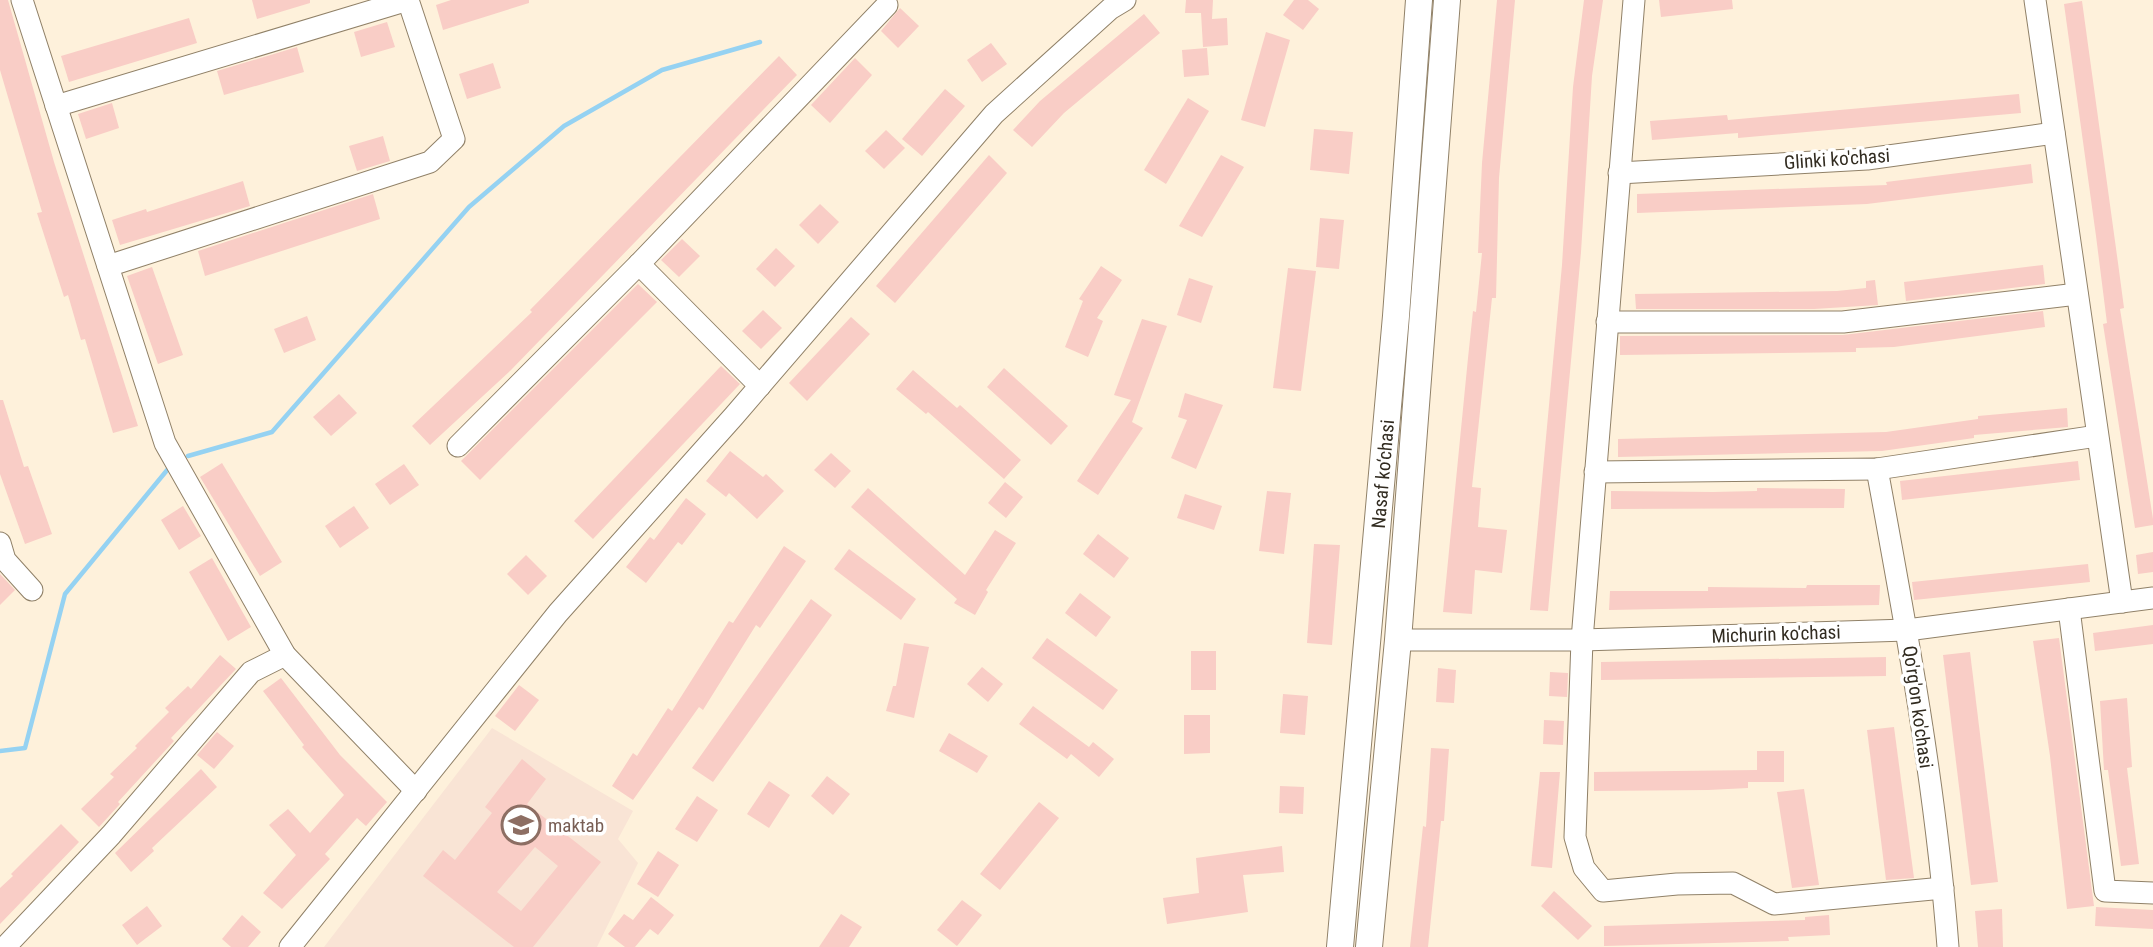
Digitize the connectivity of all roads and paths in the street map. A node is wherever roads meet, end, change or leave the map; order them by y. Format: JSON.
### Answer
{"nodes":[{"id":1,"x":22,"y":0,"type":"edge"},
{"id":2,"x":408,"y":0,"type":"edge"},
{"id":3,"x":1125,"y":0,"type":"edge"},
{"id":4,"x":1419,"y":0,"type":"edge"},
{"id":5,"x":1447,"y":0,"type":"edge"},
{"id":6,"x":1634,"y":0,"type":"edge"},
{"id":7,"x":2035,"y":0,"type":"edge"},
{"id":8,"x":887,"y":5,"type":"dead end"},
{"id":9,"x":56,"y":106,"type":"junction"},
{"id":10,"x":2054,"y":134,"type":"junction"},
{"id":11,"x":1619,"y":173,"type":"junction"},
{"id":12,"x":639,"y":264,"type":"junction"},
{"id":13,"x":108,"y":267,"type":"junction"},
{"id":14,"x":2077,"y":294,"type":"junction"},
{"id":15,"x":1607,"y":322,"type":"junction"},
{"id":16,"x":760,"y":386,"type":"junction"},
{"id":17,"x":2097,"y":436,"type":"junction"},
{"id":18,"x":458,"y":446,"type":"dead end"},
{"id":19,"x":1877,"y":470,"type":"junction"},
{"id":20,"x":1595,"y":472,"type":"junction"},
{"id":21,"x":0,"y":543,"type":"edge"},
{"id":22,"x":32,"y":590,"type":"dead end"},
{"id":23,"x":2153,"y":598,"type":"edge"},
{"id":24,"x":2122,"y":602,"type":"junction"},
{"id":25,"x":2069,"y":609,"type":"junction"},
{"id":26,"x":1907,"y":630,"type":"junction"},
{"id":27,"x":1398,"y":640,"type":"junction"},
{"id":28,"x":1581,"y":640,"type":"junction"},
{"id":29,"x":285,"y":655,"type":"junction"},
{"id":30,"x":416,"y":790,"type":"junction"},
{"id":31,"x":1943,"y":888,"type":"junction"},
{"id":32,"x":2153,"y":893,"type":"edge"},
{"id":33,"x":5,"y":947,"type":"edge"},
{"id":34,"x":290,"y":947,"type":"edge"},
{"id":35,"x":1340,"y":947,"type":"edge"},
{"id":36,"x":1369,"y":947,"type":"edge"},
{"id":37,"x":1948,"y":947,"type":"edge"}],
"edges":[{"from":1,"to":9,"type":"street"},
{"from":2,"to":9,"type":"street"},
{"from":2,"to":13,"type":"street"},
{"from":3,"to":16,"type":"street"},
{"from":4,"to":35,"type":"main road","name":"Nasaf ko‘chasi"},
{"from":5,"to":27,"type":"main road","name":"Nasaf ko‘chasi"},
{"from":6,"to":11,"type":"street"},
{"from":7,"to":10,"type":"street"},
{"from":8,"to":12,"type":"street"},
{"from":9,"to":13,"type":"street"},
{"from":10,"to":11,"type":"street","name":"Glinki ko'chasi"},
{"from":10,"to":14,"type":"street"},
{"from":11,"to":15,"type":"street"},
{"from":12,"to":16,"type":"street"},
{"from":12,"to":18,"type":"street"},
{"from":13,"to":29,"type":"street"},
{"from":14,"to":15,"type":"street"},
{"from":14,"to":17,"type":"street"},
{"from":15,"to":20,"type":"street"},
{"from":16,"to":30,"type":"street"},
{"from":17,"to":19,"type":"street"},
{"from":17,"to":24,"type":"street"},
{"from":19,"to":20,"type":"street"},
{"from":19,"to":26,"type":"street","name":"Qo'rg'on ko'chasi"},
{"from":20,"to":28,"type":"street"},
{"from":21,"to":22,"type":"street"},
{"from":23,"to":24,"type":"street","name":"Michurin ko'chasi"},
{"from":24,"to":25,"type":"street","name":"Michurin ko'chasi"},
{"from":25,"to":26,"type":"street","name":"Michurin ko'chasi"},
{"from":25,"to":32,"type":"street"},
{"from":26,"to":28,"type":"street","name":"Michurin ko'chasi"},
{"from":26,"to":31,"type":"street","name":"Qo'rg'on ko'chasi"},
{"from":27,"to":28,"type":"street","name":"Michurin ko'chasi"},
{"from":27,"to":36,"type":"main road","name":"Nasaf ko‘chasi"},
{"from":28,"to":31,"type":"street"},
{"from":29,"to":30,"type":"street"},
{"from":29,"to":33,"type":"street"},
{"from":30,"to":34,"type":"street"},
{"from":31,"to":37,"type":"street","name":"Qo'rg'on ko'chasi"}]}
